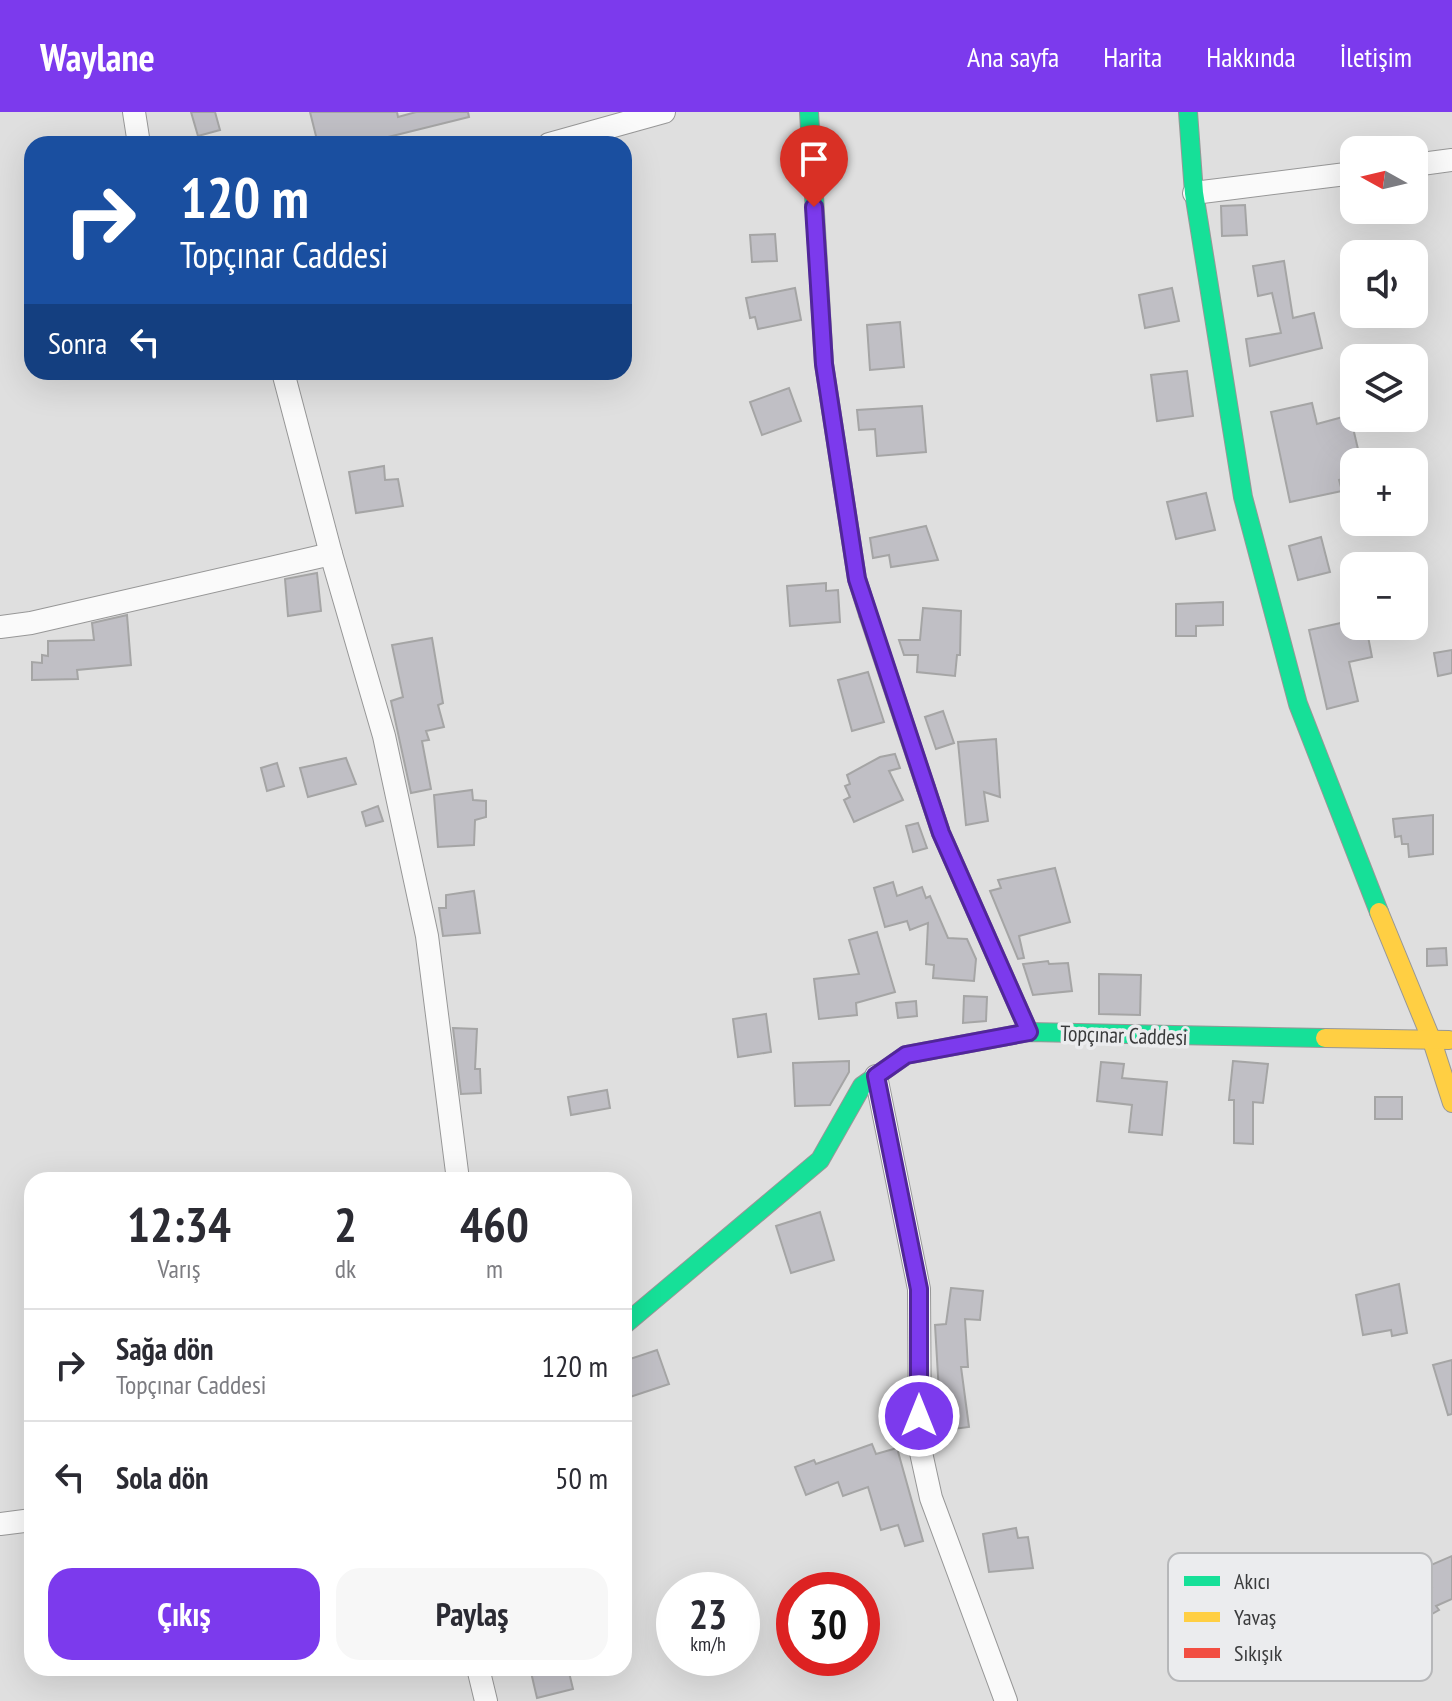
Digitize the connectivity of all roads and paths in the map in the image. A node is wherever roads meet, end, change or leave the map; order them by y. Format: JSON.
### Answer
{"nodes":[{"id":1,"x":134,"y":112,"type":"edge"},
{"id":2,"x":664,"y":112,"type":"edge"},
{"id":3,"x":809,"y":112,"type":"edge"},
{"id":4,"x":1188,"y":112,"type":"edge"},
{"id":5,"x":138,"y":136,"type":"edge"},
{"id":6,"x":578,"y":136,"type":"edge"},
{"id":7,"x":1452,"y":160,"type":"edge"},
{"id":8,"x":1428,"y":163,"type":"edge"},
{"id":9,"x":1340,"y":175,"type":"edge"},
{"id":10,"x":1194,"y":193,"type":"junction"},
{"id":11,"x":285,"y":380,"type":"edge"},
{"id":12,"x":331,"y":554,"type":"junction"},
{"id":13,"x":0,"y":627,"type":"edge"},
{"id":14,"x":1029,"y":1032,"type":"junction"},
{"id":15,"x":1452,"y":1040,"type":"edge"},
{"id":16,"x":1432,"y":1041,"type":"junction"},
{"id":17,"x":876,"y":1076,"type":"junction"},
{"id":18,"x":1452,"y":1103,"type":"edge"},
{"id":19,"x":457,"y":1172,"type":"edge"},
{"id":20,"x":632,"y":1318,"type":"edge"},
{"id":21,"x":24,"y":1521,"type":"edge"},
{"id":22,"x":0,"y":1524,"type":"edge"},
{"id":23,"x":480,"y":1676,"type":"edge"},
{"id":24,"x":486,"y":1701,"type":"edge"},
{"id":25,"x":1006,"y":1701,"type":"edge"}],
"edges":[{"from":1,"to":5,"type":"street"},
{"from":2,"to":6,"type":"street"},
{"from":3,"to":14,"type":"street"},
{"from":4,"to":10,"type":"street"},
{"from":7,"to":8,"type":"street"},
{"from":9,"to":10,"type":"street"},
{"from":10,"to":16,"type":"street"},
{"from":11,"to":12,"type":"street"},
{"from":12,"to":13,"type":"street"},
{"from":12,"to":19,"type":"street"},
{"from":14,"to":16,"type":"street","name":"Topçınar Caddesi"},
{"from":14,"to":17,"type":"street","name":"Topçınar Caddesi"},
{"from":15,"to":16,"type":"street","name":"Topçınar Caddesi"},
{"from":16,"to":18,"type":"street"},
{"from":17,"to":20,"type":"street","name":"Topçınar Caddesi"},
{"from":17,"to":25,"type":"street"},
{"from":21,"to":22,"type":"street"},
{"from":23,"to":24,"type":"street"}]}
